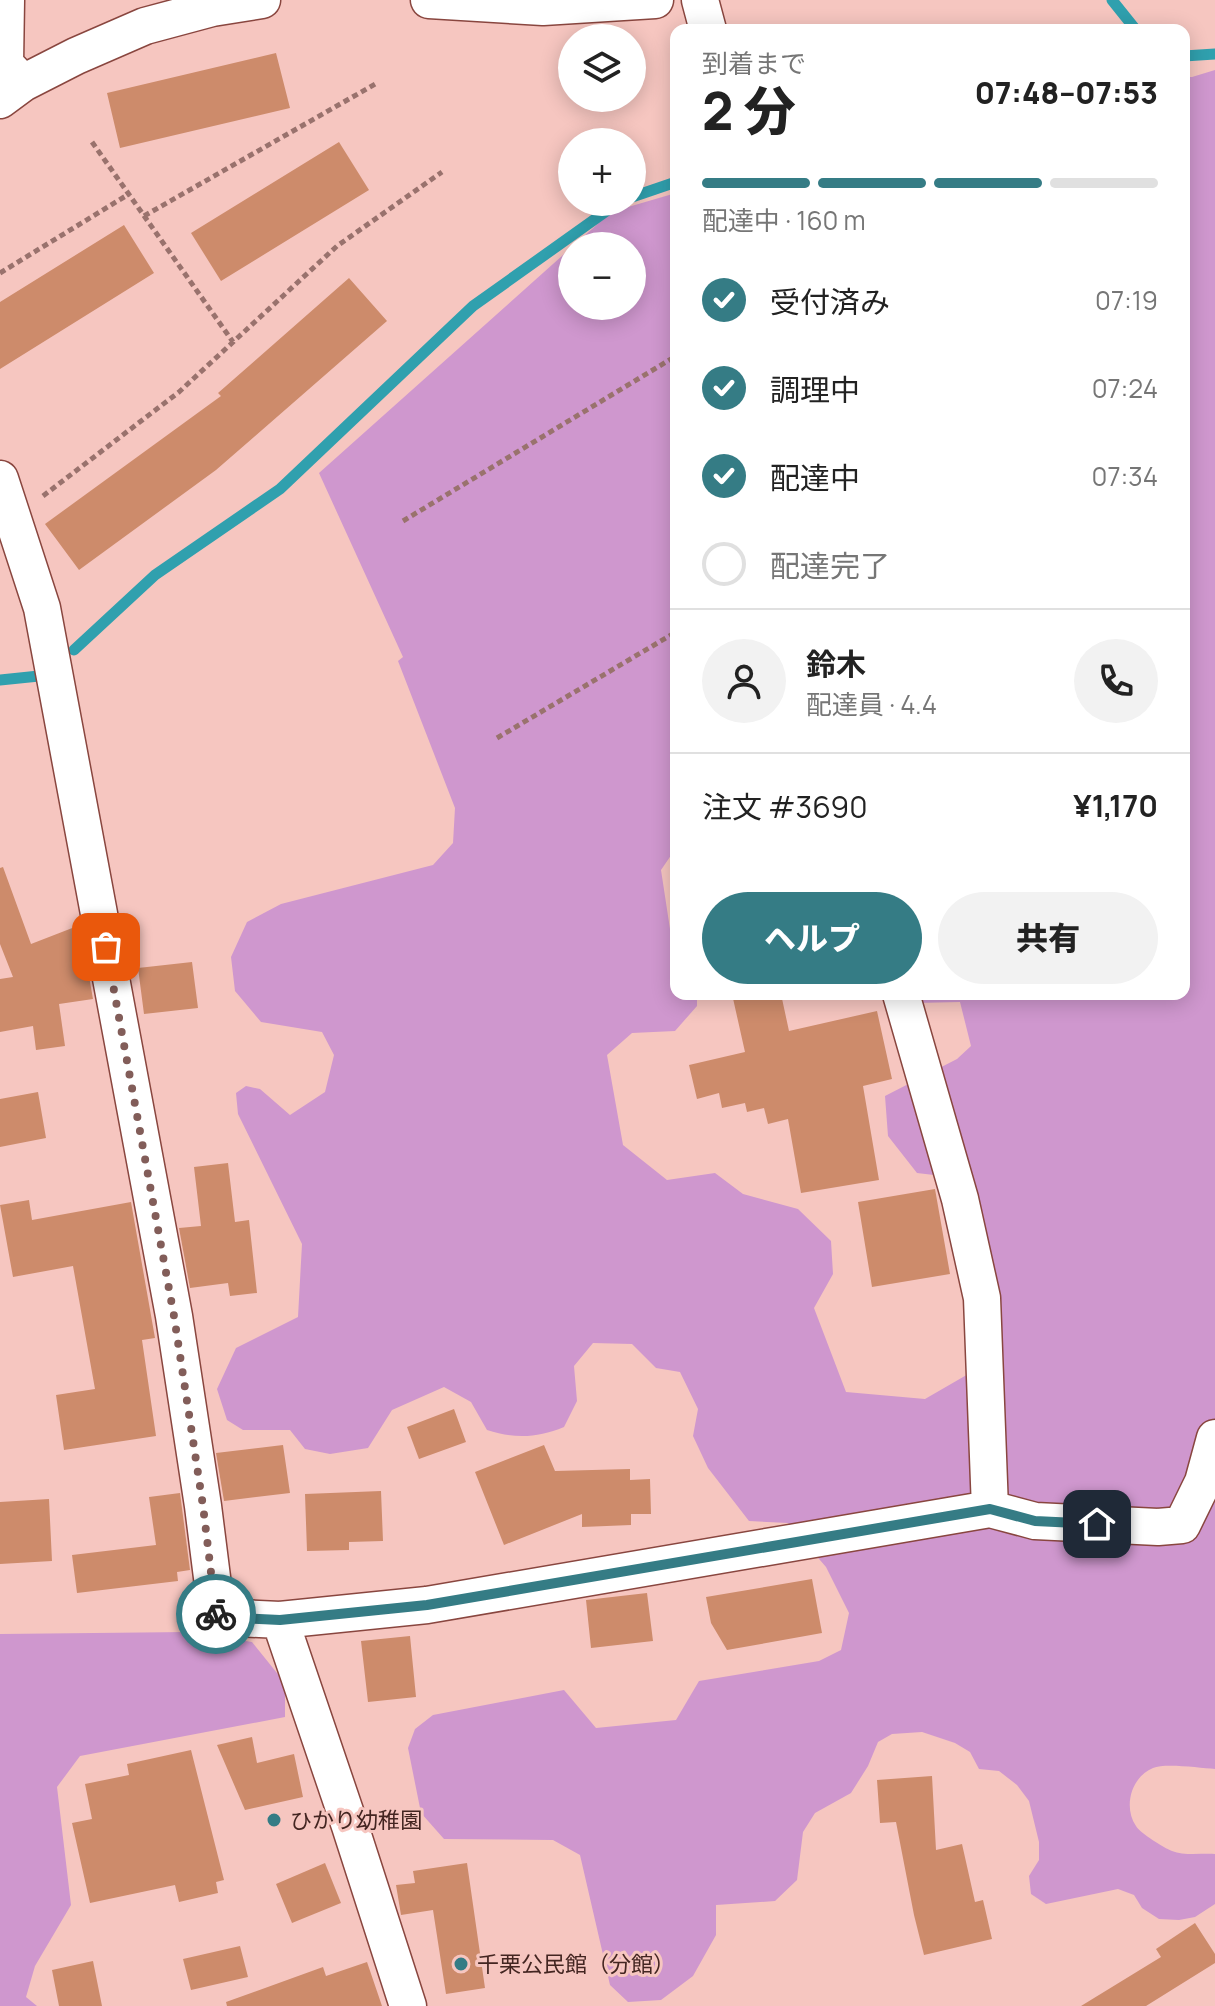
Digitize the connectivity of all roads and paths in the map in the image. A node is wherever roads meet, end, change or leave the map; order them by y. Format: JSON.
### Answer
{"nodes":[{"id":1,"x":6,"y":0,"type":"edge"},
{"id":2,"x":262,"y":0,"type":"edge"},
{"id":3,"x":429,"y":0,"type":"edge"},
{"id":4,"x":655,"y":0,"type":"edge"},
{"id":5,"x":700,"y":0,"type":"edge"},
{"id":6,"x":706,"y":24,"type":"edge"},
{"id":7,"x":377,"y":83,"type":"dead end"},
{"id":8,"x":11,"y":91,"type":"edge"},
{"id":9,"x":92,"y":142,"type":"dead end"},
{"id":10,"x":442,"y":172,"type":"dead end"},
{"id":11,"x":129,"y":194,"type":"junction"},
{"id":12,"x":144,"y":216,"type":"junction"},
{"id":13,"x":0,"y":273,"type":"edge"},
{"id":14,"x":233,"y":342,"type":"junction"},
{"id":15,"x":670,"y":360,"type":"edge"},
{"id":16,"x":0,"y":479,"type":"edge"},
{"id":17,"x":11,"y":513,"type":"junction"},
{"id":18,"x":403,"y":521,"type":"dead end"},
{"id":19,"x":670,"y":636,"type":"edge"},
{"id":20,"x":497,"y":738,"type":"dead end"},
{"id":21,"x":903,"y":1000,"type":"edge"},
{"id":22,"x":1215,"y":1438,"type":"edge"},
{"id":23,"x":990,"y":1509,"type":"junction"},
{"id":24,"x":280,"y":1620,"type":"junction"},
{"id":25,"x":408,"y":2006,"type":"edge"}],
"edges":[{"from":1,"to":8,"type":"street"},
{"from":2,"to":8,"type":"street"},
{"from":3,"to":4,"type":"street"},
{"from":5,"to":6,"type":"street"},
{"from":7,"to":12,"type":"path"},
{"from":9,"to":11,"type":"path"},
{"from":10,"to":14,"type":"path"},
{"from":11,"to":12,"type":"path"},
{"from":11,"to":13,"type":"path"},
{"from":12,"to":14,"type":"path"},
{"from":14,"to":17,"type":"path"},
{"from":15,"to":18,"type":"path"},
{"from":16,"to":17,"type":"street"},
{"from":17,"to":24,"type":"street"},
{"from":19,"to":20,"type":"path"},
{"from":21,"to":23,"type":"street"},
{"from":22,"to":23,"type":"street"},
{"from":23,"to":24,"type":"street"},
{"from":24,"to":25,"type":"street"}]}
